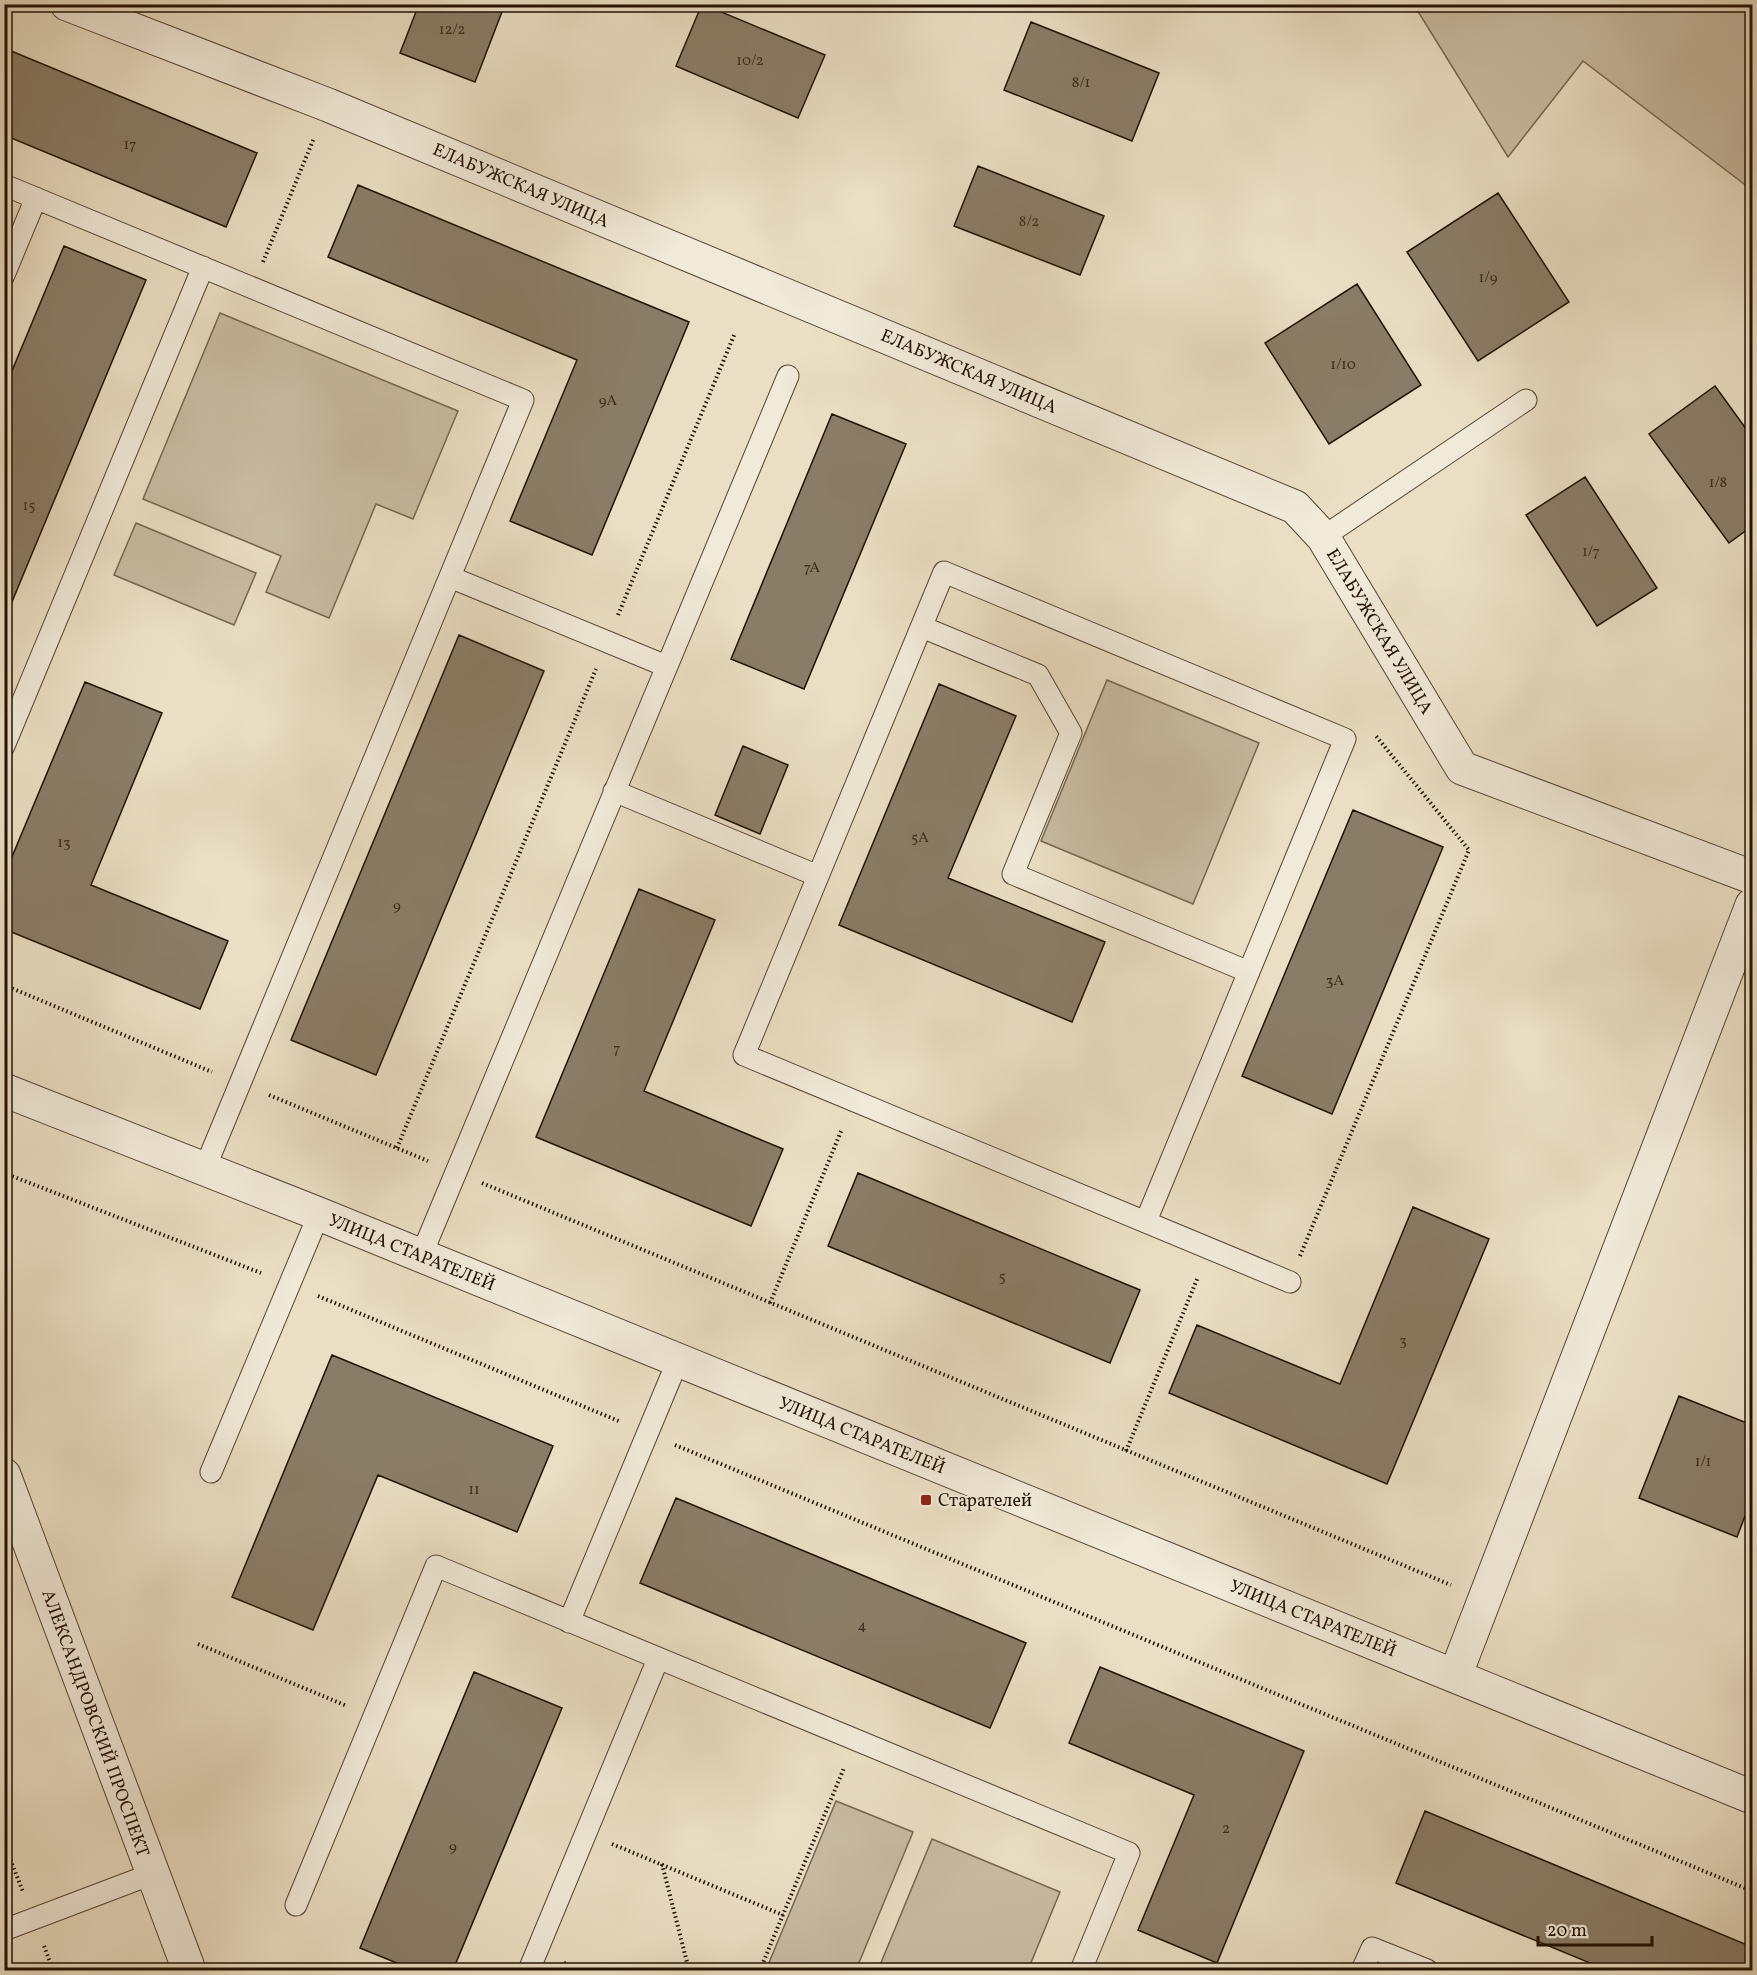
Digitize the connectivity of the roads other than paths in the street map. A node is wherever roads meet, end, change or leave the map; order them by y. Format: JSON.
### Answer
{"nodes":[{"id":1,"x":67,"y":4,"type":"edge"},
{"id":2,"x":4,"y":185,"type":"edge"},
{"id":3,"x":36,"y":198,"type":"junction"},
{"id":4,"x":203,"y":267,"type":"junction"},
{"id":5,"x":4,"y":275,"type":"edge"},
{"id":6,"x":788,"y":376,"type":"dead end"},
{"id":7,"x":1526,"y":399,"type":"dead end"},
{"id":8,"x":1323,"y":537,"type":"junction"},
{"id":9,"x":450,"y":577,"type":"junction"},
{"id":10,"x":922,"y":627,"type":"junction"},
{"id":11,"x":666,"y":666,"type":"junction"},
{"id":12,"x":4,"y":746,"type":"edge"},
{"id":13,"x":614,"y":791,"type":"junction"},
{"id":14,"x":818,"y":876,"type":"junction"},
{"id":15,"x":1752,"y":877,"type":"edge"},
{"id":16,"x":1752,"y":905,"type":"edge"},
{"id":17,"x":1249,"y":972,"type":"junction"},
{"id":18,"x":4,"y":1090,"type":"edge"},
{"id":19,"x":205,"y":1168,"type":"junction"},
{"id":20,"x":319,"y":1214,"type":"junction"},
{"id":21,"x":1146,"y":1221,"type":"junction"},
{"id":22,"x":421,"y":1256,"type":"junction"},
{"id":23,"x":1290,"y":1282,"type":"road end"},
{"id":24,"x":678,"y":1360,"type":"junction"},
{"id":25,"x":211,"y":1472,"type":"dead end"},
{"id":26,"x":4,"y":1475,"type":"edge"},
{"id":27,"x":569,"y":1622,"type":"junction"},
{"id":28,"x":658,"y":1659,"type":"junction"},
{"id":29,"x":1455,"y":1676,"type":"junction"},
{"id":30,"x":1752,"y":1797,"type":"edge"},
{"id":31,"x":152,"y":1874,"type":"junction"},
{"id":32,"x":296,"y":1905,"type":"dead end"},
{"id":33,"x":4,"y":1930,"type":"edge"},
{"id":34,"x":189,"y":1971,"type":"edge"},
{"id":35,"x":529,"y":1971,"type":"edge"},
{"id":36,"x":1081,"y":1971,"type":"edge"},
{"id":37,"x":1362,"y":1971,"type":"edge"},
{"id":38,"x":1426,"y":1971,"type":"edge"}],
"edges":[{"from":1,"to":8,"type":"street","name":"ЕЛАБУЖСКАЯ УЛИЦА"},
{"from":2,"to":3,"type":"lane"},
{"from":3,"to":4,"type":"lane"},
{"from":3,"to":5,"type":"lane"},
{"from":4,"to":9,"type":"lane"},
{"from":4,"to":12,"type":"lane"},
{"from":6,"to":11,"type":"lane"},
{"from":7,"to":8,"type":"lane"},
{"from":8,"to":15,"type":"street","name":"ЕЛАБУЖСКАЯ УЛИЦА"},
{"from":9,"to":11,"type":"lane"},
{"from":9,"to":19,"type":"lane"},
{"from":10,"to":14,"type":"lane"},
{"from":10,"to":17,"type":"lane"},
{"from":10,"to":17,"type":"lane"},
{"from":11,"to":13,"type":"lane"},
{"from":13,"to":14,"type":"lane"},
{"from":13,"to":22,"type":"lane"},
{"from":14,"to":21,"type":"lane"},
{"from":16,"to":29,"type":"street"},
{"from":17,"to":21,"type":"lane"},
{"from":18,"to":19,"type":"street","name":"УЛИЦА СТАРАТЕЛЕЙ"},
{"from":19,"to":20,"type":"street","name":"УЛИЦА СТАРАТЕЛЕЙ"},
{"from":20,"to":22,"type":"street","name":"УЛИЦА СТАРАТЕЛЕЙ"},
{"from":20,"to":25,"type":"lane"},
{"from":21,"to":23,"type":"lane"},
{"from":22,"to":24,"type":"street","name":"УЛИЦА СТАРАТЕЛЕЙ"},
{"from":24,"to":27,"type":"lane"},
{"from":24,"to":29,"type":"street","name":"УЛИЦА СТАРАТЕЛЕЙ"},
{"from":26,"to":31,"type":"street","name":"АЛЕКСАНДРОВСКИЙ ПРОСПЕКТ"},
{"from":27,"to":28,"type":"lane"},
{"from":27,"to":32,"type":"lane"},
{"from":28,"to":35,"type":"lane"},
{"from":28,"to":36,"type":"lane"},
{"from":29,"to":30,"type":"street","name":"УЛИЦА СТАРАТЕЛЕЙ"},
{"from":31,"to":33,"type":"lane"},
{"from":31,"to":34,"type":"street","name":"АЛЕКСАНДРОВСКИЙ ПРОСПЕКТ"},
{"from":37,"to":38,"type":"lane"}]}
